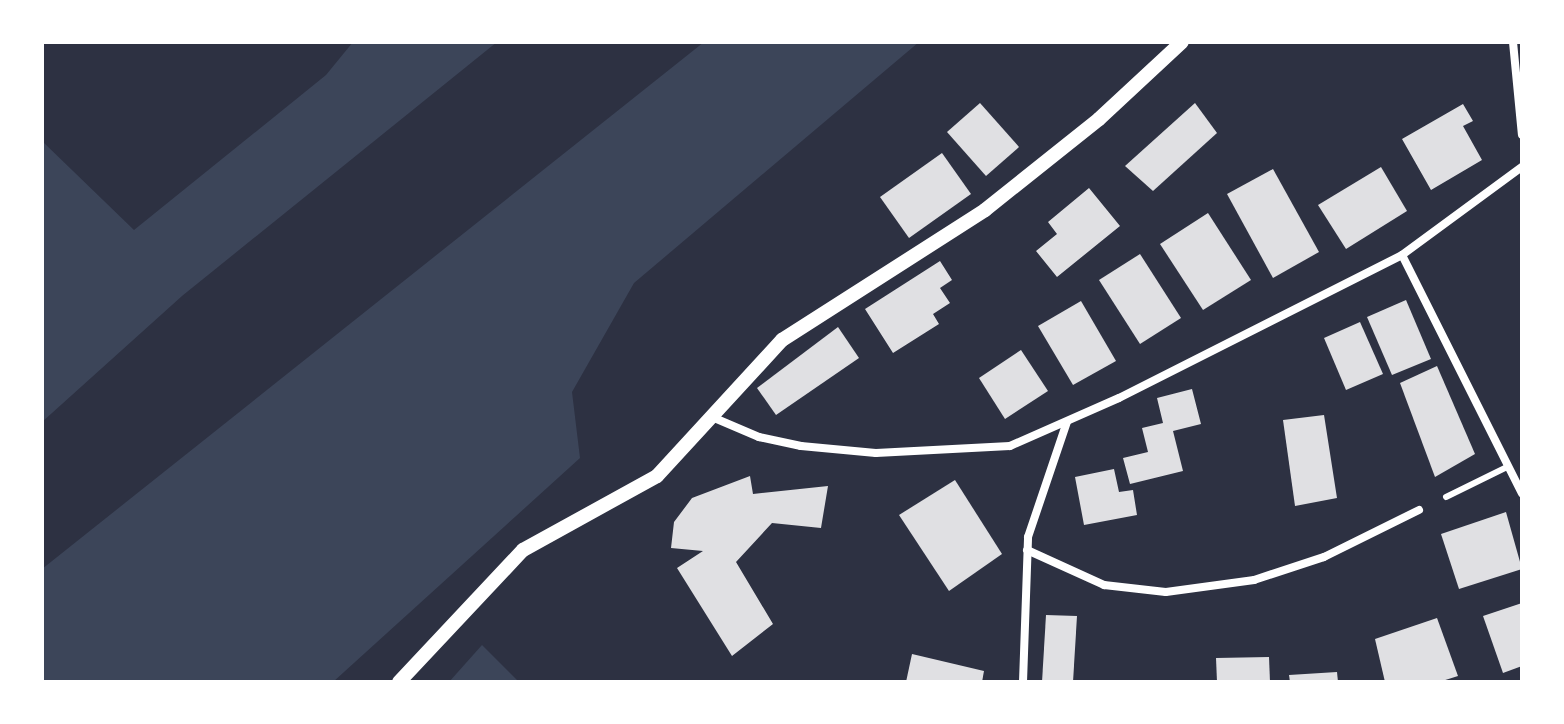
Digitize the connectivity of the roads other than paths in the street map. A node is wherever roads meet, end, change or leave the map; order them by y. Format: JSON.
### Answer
{"nodes":[{"id":1,"x":1182,"y":42,"type":"edge"},
{"id":2,"x":1513,"y":42,"type":"edge"},
{"id":3,"x":1522,"y":135,"type":"edge"},
{"id":4,"x":1522,"y":167,"type":"edge"},
{"id":5,"x":1402,"y":255,"type":"junction"},
{"id":6,"x":712,"y":417,"type":"junction"},
{"id":7,"x":1067,"y":422,"type":"junction"},
{"id":8,"x":1507,"y":467,"type":"junction"},
{"id":9,"x":1522,"y":494,"type":"edge"},
{"id":10,"x":1446,"y":497,"type":"dead end"},
{"id":11,"x":1419,"y":510,"type":"dead end"},
{"id":12,"x":1027,"y":550,"type":"junction"},
{"id":13,"x":399,"y":682,"type":"edge"},
{"id":14,"x":1023,"y":682,"type":"edge"}],
"edges":[{"from":1,"to":6,"type":"street"},
{"from":2,"to":3,"type":"street"},
{"from":4,"to":5,"type":"street"},
{"from":5,"to":7,"type":"street"},
{"from":5,"to":8,"type":"street"},
{"from":6,"to":7,"type":"street"},
{"from":6,"to":13,"type":"street"},
{"from":7,"to":12,"type":"street"},
{"from":8,"to":9,"type":"street"},
{"from":8,"to":10,"type":"lane"},
{"from":11,"to":12,"type":"street"},
{"from":12,"to":14,"type":"street"}]}
